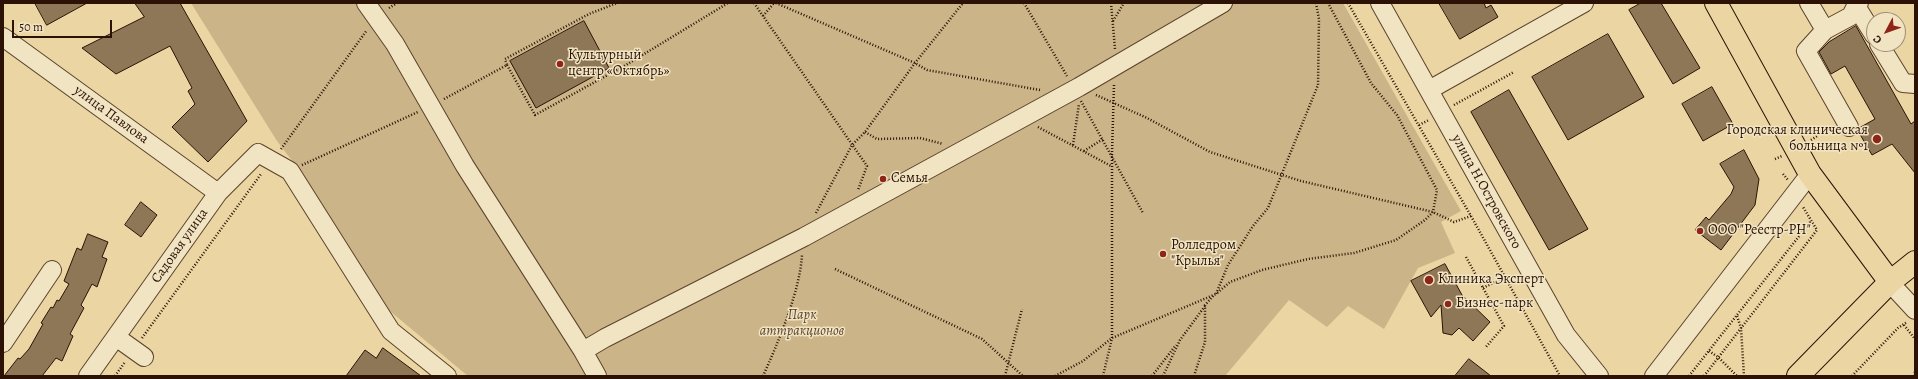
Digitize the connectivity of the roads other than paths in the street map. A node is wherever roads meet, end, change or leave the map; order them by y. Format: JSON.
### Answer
{"nodes":[{"id":1,"x":1224,"y":3,"type":"edge"},
{"id":2,"x":1380,"y":3,"type":"edge"},
{"id":3,"x":1584,"y":3,"type":"edge"},
{"id":4,"x":1716,"y":3,"type":"edge"},
{"id":5,"x":1809,"y":3,"type":"edge"},
{"id":6,"x":1857,"y":5,"type":"edge"},
{"id":7,"x":371,"y":10,"type":"edge"},
{"id":8,"x":1866,"y":21,"type":"edge"},
{"id":9,"x":1825,"y":30,"type":"junction"},
{"id":10,"x":3,"y":37,"type":"edge"},
{"id":11,"x":1884,"y":52,"type":"edge"},
{"id":12,"x":1915,"y":84,"type":"edge"},
{"id":13,"x":1429,"y":90,"type":"junction"},
{"id":14,"x":1849,"y":127,"type":"dead end"},
{"id":15,"x":1810,"y":174,"type":"junction"},
{"id":16,"x":218,"y":193,"type":"junction"},
{"id":17,"x":1915,"y":262,"type":"edge"},
{"id":18,"x":52,"y":270,"type":"dead end"},
{"id":19,"x":1886,"y":286,"type":"junction"},
{"id":20,"x":1912,"y":315,"type":"edge"},
{"id":21,"x":116,"y":337,"type":"junction"},
{"id":22,"x":3,"y":343,"type":"edge"},
{"id":23,"x":584,"y":351,"type":"junction"},
{"id":24,"x":139,"y":353,"type":"road end"},
{"id":25,"x":88,"y":376,"type":"edge"},
{"id":26,"x":447,"y":376,"type":"edge"},
{"id":27,"x":597,"y":376,"type":"edge"},
{"id":28,"x":1599,"y":376,"type":"edge"},
{"id":29,"x":1654,"y":376,"type":"edge"},
{"id":30,"x":1798,"y":376,"type":"edge"}],
"edges":[{"from":1,"to":23,"type":"street"},
{"from":2,"to":13,"type":"street","name":"улица Н.Островского"},
{"from":3,"to":13,"type":"street"},
{"from":4,"to":15,"type":"main road"},
{"from":5,"to":9,"type":"street"},
{"from":6,"to":8,"type":"street"},
{"from":6,"to":9,"type":"street"},
{"from":7,"to":23,"type":"street"},
{"from":9,"to":14,"type":"street"},
{"from":10,"to":16,"type":"street","name":"улица Павлова"},
{"from":11,"to":12,"type":"street"},
{"from":13,"to":28,"type":"street","name":"улица Н.Островского"},
{"from":15,"to":19,"type":"main road"},
{"from":15,"to":29,"type":"street"},
{"from":16,"to":21,"type":"street","name":"Садовая улица"},
{"from":16,"to":26,"type":"street","name":"Садовая улица"},
{"from":17,"to":19,"type":"main road"},
{"from":18,"to":22,"type":"street"},
{"from":19,"to":20,"type":"street"},
{"from":19,"to":30,"type":"main road"},
{"from":21,"to":24,"type":"street"},
{"from":21,"to":25,"type":"street","name":"Садовая улица"},
{"from":23,"to":27,"type":"street"}]}
